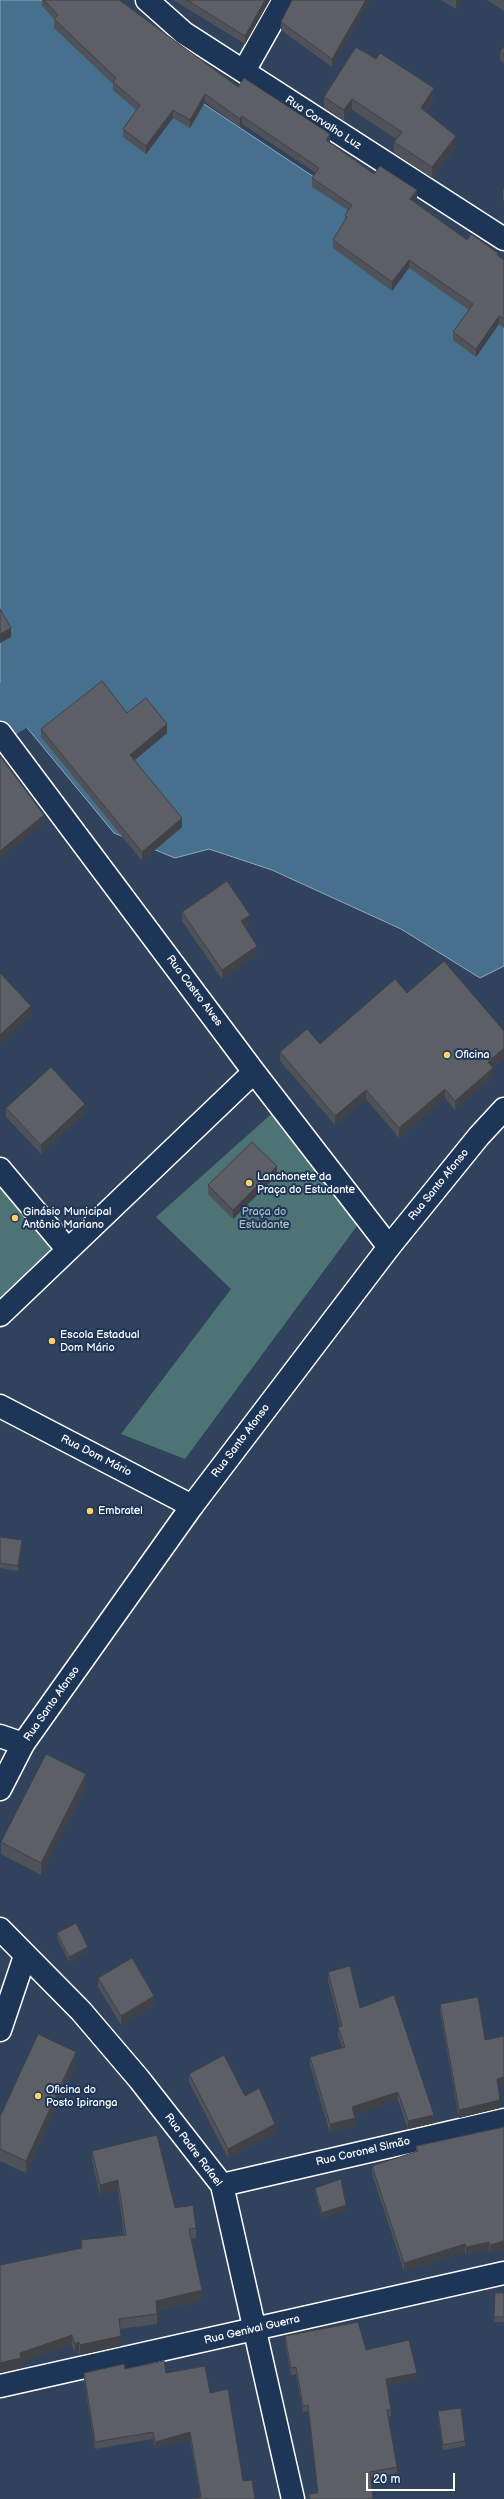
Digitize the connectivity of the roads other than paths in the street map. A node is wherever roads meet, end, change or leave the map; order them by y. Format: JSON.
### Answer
{"nodes":[{"id":1,"x":147,"y":0,"type":"edge"},
{"id":2,"x":284,"y":0,"type":"edge"},
{"id":3,"x":244,"y":71,"type":"junction"},
{"id":4,"x":504,"y":239,"type":"edge"},
{"id":5,"x":0,"y":733,"type":"edge"},
{"id":6,"x":254,"y":1072,"type":"junction"},
{"id":7,"x":504,"y":1109,"type":"edge"},
{"id":8,"x":0,"y":1169,"type":"edge"},
{"id":9,"x":389,"y":1247,"type":"junction"},
{"id":10,"x":68,"y":1250,"type":"junction"},
{"id":11,"x":0,"y":1316,"type":"edge"},
{"id":12,"x":0,"y":1406,"type":"edge"},
{"id":13,"x":192,"y":1506,"type":"junction"},
{"id":14,"x":0,"y":1736,"type":"edge"},
{"id":15,"x":22,"y":1744,"type":"junction"},
{"id":16,"x":0,"y":1789,"type":"edge"},
{"id":17,"x":0,"y":1929,"type":"edge"},
{"id":18,"x":26,"y":1956,"type":"junction"},
{"id":19,"x":4,"y":2005,"type":"edge"},
{"id":20,"x":0,"y":2030,"type":"edge"},
{"id":21,"x":504,"y":2120,"type":"edge"},
{"id":22,"x":222,"y":2185,"type":"junction"},
{"id":23,"x":504,"y":2273,"type":"edge"},
{"id":24,"x":254,"y":2329,"type":"junction"},
{"id":25,"x":0,"y":2386,"type":"edge"},
{"id":26,"x":293,"y":2499,"type":"edge"}],
"edges":[{"from":1,"to":3,"type":"street","name":"Rua Carvalho Luz"},
{"from":2,"to":3,"type":"street"},
{"from":3,"to":4,"type":"street","name":"Rua Carvalho Luz"},
{"from":5,"to":6,"type":"street","name":"Rua Castro Alves"},
{"from":6,"to":9,"type":"street","name":"Rua Castro Alves"},
{"from":6,"to":10,"type":"street"},
{"from":7,"to":9,"type":"street","name":"Rua Santo Afonso"},
{"from":8,"to":10,"type":"street"},
{"from":9,"to":13,"type":"street","name":"Rua Santo Afonso"},
{"from":10,"to":11,"type":"street"},
{"from":12,"to":13,"type":"street","name":"Rua Dom Mário"},
{"from":13,"to":15,"type":"street","name":"Rua Santo Afonso"},
{"from":14,"to":15,"type":"street"},
{"from":15,"to":16,"type":"street","name":"Rua Santo Afonso"},
{"from":17,"to":18,"type":"street","name":"Rua Padre Rafael"},
{"from":18,"to":19,"type":"street"},
{"from":18,"to":22,"type":"street","name":"Rua Padre Rafael"},
{"from":19,"to":20,"type":"street"},
{"from":21,"to":22,"type":"street","name":"Rua Coronel Simão"},
{"from":22,"to":24,"type":"street","name":"Rua Padre Rafael"},
{"from":23,"to":24,"type":"street","name":"Rua Genival Guerra"},
{"from":24,"to":25,"type":"street","name":"Rua Genival Guerra"},
{"from":24,"to":26,"type":"street","name":"Rua Padre Rafael"}]}
